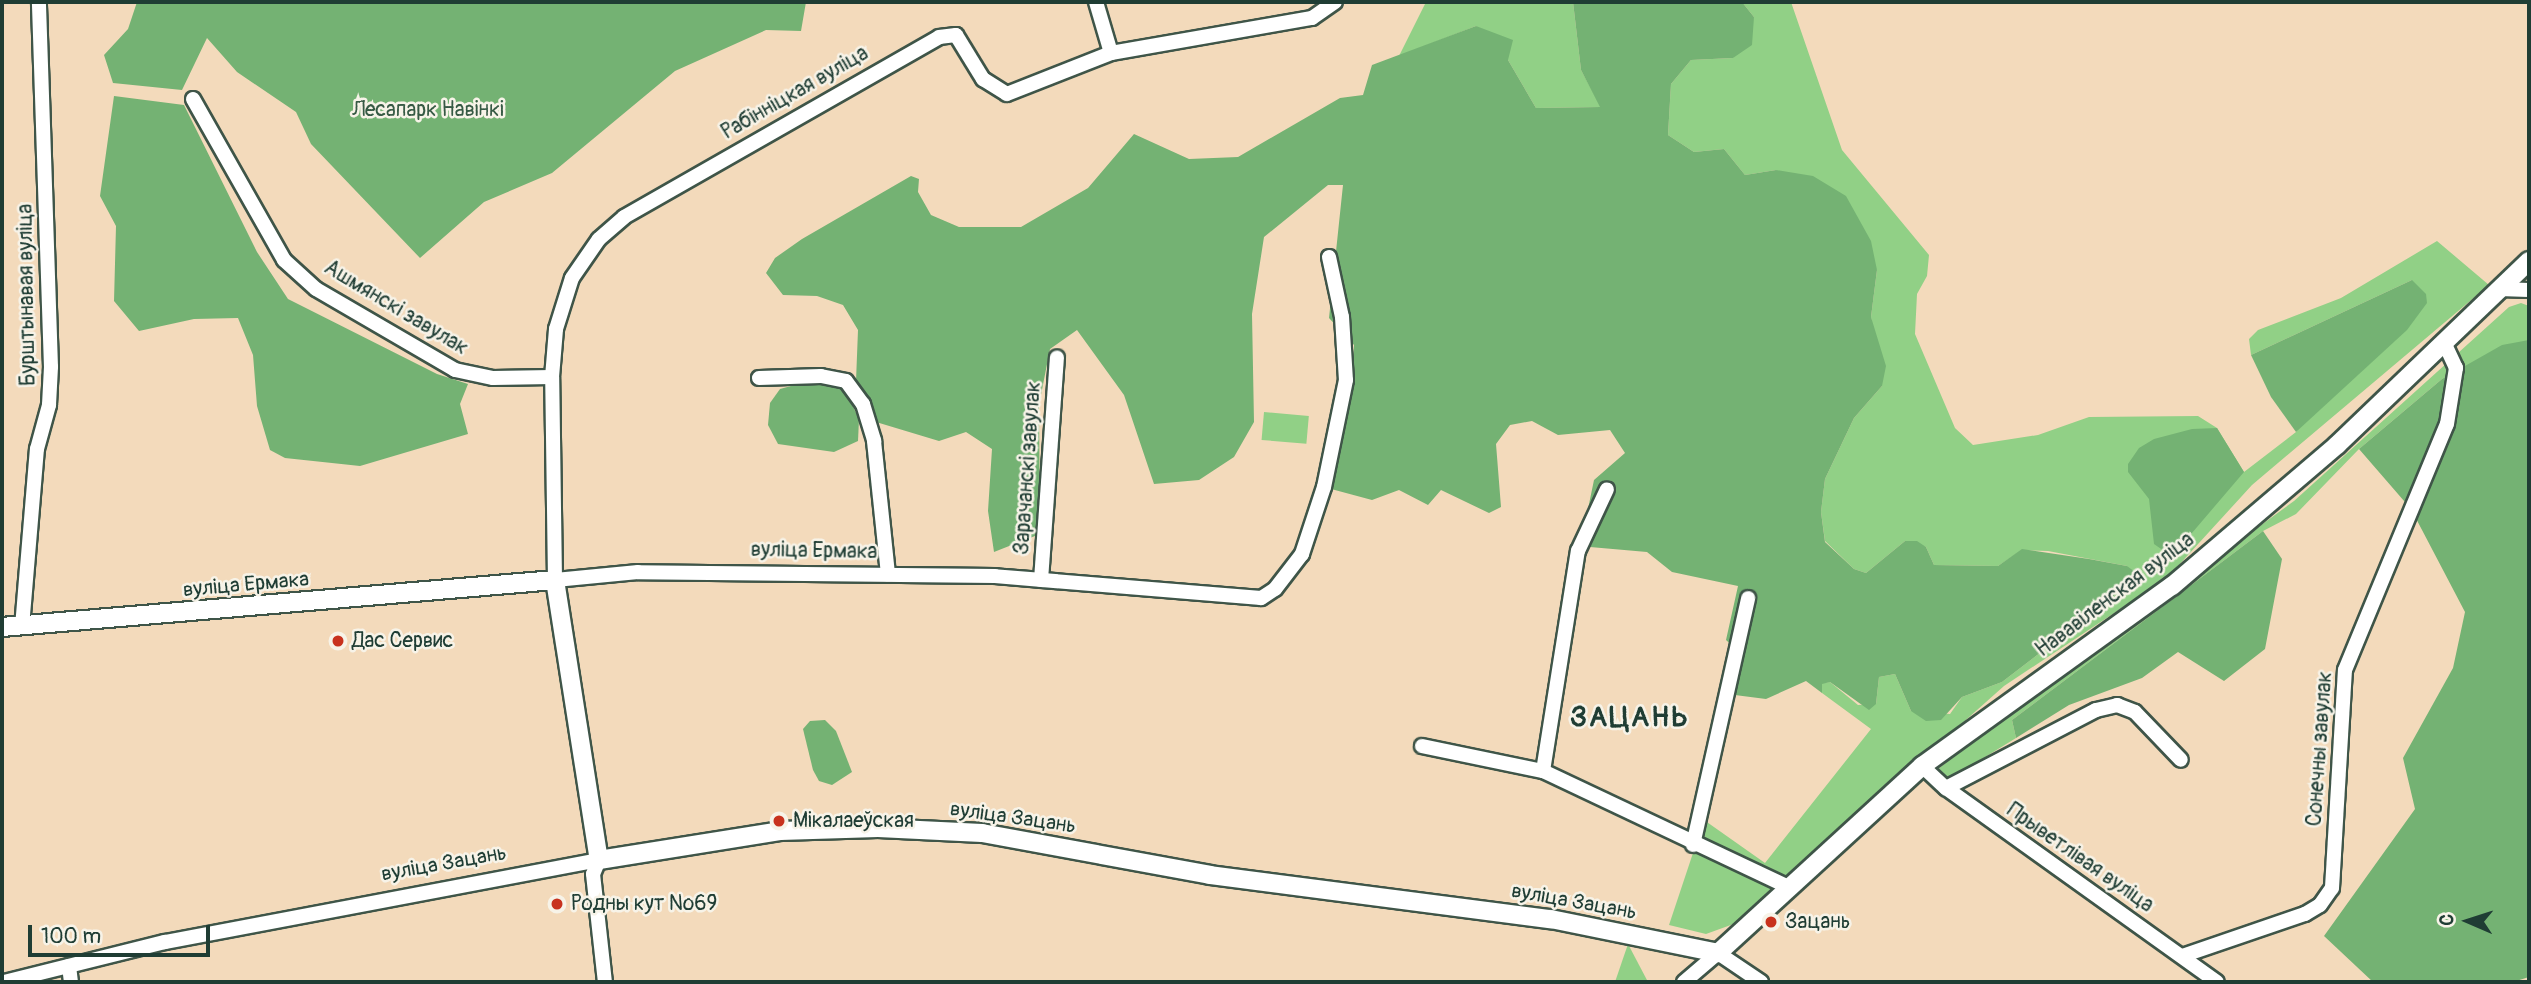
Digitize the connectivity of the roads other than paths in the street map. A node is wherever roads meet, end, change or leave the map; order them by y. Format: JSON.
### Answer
{"nodes":[{"id":1,"x":39,"y":2,"type":"edge"},
{"id":2,"x":1096,"y":2,"type":"edge"},
{"id":3,"x":1335,"y":2,"type":"edge"},
{"id":4,"x":1111,"y":53,"type":"junction"},
{"id":5,"x":193,"y":99,"type":"dead end"},
{"id":6,"x":1329,"y":257,"type":"dead end"},
{"id":7,"x":2529,"y":261,"type":"edge"},
{"id":8,"x":2499,"y":289,"type":"junction"},
{"id":9,"x":2529,"y":290,"type":"edge"},
{"id":10,"x":2444,"y":342,"type":"junction"},
{"id":11,"x":1057,"y":358,"type":"dead end"},
{"id":12,"x":552,"y":377,"type":"junction"},
{"id":13,"x":759,"y":378,"type":"dead end"},
{"id":14,"x":1607,"y":489,"type":"dead end"},
{"id":15,"x":888,"y":574,"type":"junction"},
{"id":16,"x":555,"y":580,"type":"junction"},
{"id":17,"x":1041,"y":580,"type":"junction"},
{"id":18,"x":1748,"y":598,"type":"dead end"},
{"id":19,"x":2,"y":627,"type":"edge"},
{"id":20,"x":22,"y":627,"type":"junction"},
{"id":21,"x":1422,"y":746,"type":"dead end"},
{"id":22,"x":2181,"y":760,"type":"dead end"},
{"id":23,"x":1922,"y":766,"type":"junction"},
{"id":24,"x":1543,"y":771,"type":"junction"},
{"id":25,"x":1946,"y":788,"type":"junction"},
{"id":26,"x":1693,"y":845,"type":"junction"},
{"id":27,"x":600,"y":860,"type":"junction"},
{"id":28,"x":1790,"y":888,"type":"junction"},
{"id":29,"x":1718,"y":953,"type":"junction"},
{"id":30,"x":2182,"y":956,"type":"junction"},
{"id":31,"x":69,"y":966,"type":"junction"},
{"id":32,"x":4,"y":982,"type":"edge"},
{"id":33,"x":71,"y":982,"type":"edge"},
{"id":34,"x":606,"y":982,"type":"edge"},
{"id":35,"x":1684,"y":982,"type":"edge"},
{"id":36,"x":1761,"y":982,"type":"edge"},
{"id":37,"x":2217,"y":982,"type":"edge"}],
"edges":[{"from":1,"to":20,"type":"street","name":"Бурштынавая вуліца"},
{"from":2,"to":4,"type":"street"},
{"from":3,"to":4,"type":"street","name":"Рабінніцкая вуліца"},
{"from":4,"to":12,"type":"street","name":"Рабінніцкая вуліца"},
{"from":5,"to":12,"type":"street","name":"Ашмянскі завулак"},
{"from":6,"to":17,"type":"street","name":"вуліца Ермака"},
{"from":7,"to":8,"type":"street","name":"Нававіленская вуліца"},
{"from":8,"to":9,"type":"street"},
{"from":8,"to":10,"type":"street","name":"Нававіленская вуліца"},
{"from":10,"to":23,"type":"street","name":"Нававіленская вуліца"},
{"from":10,"to":30,"type":"street","name":"Сонечны завулак"},
{"from":11,"to":17,"type":"street","name":"Зарачанскі завулак"},
{"from":12,"to":16,"type":"street","name":"Рабінніцкая вуліца"},
{"from":13,"to":15,"type":"street"},
{"from":14,"to":24,"type":"street"},
{"from":15,"to":16,"type":"street","name":"вуліца Ермака"},
{"from":15,"to":17,"type":"street","name":"вуліца Ермака"},
{"from":16,"to":20,"type":"street","name":"вуліца Ермака"},
{"from":16,"to":27,"type":"street"},
{"from":18,"to":26,"type":"street"},
{"from":19,"to":20,"type":"street","name":"вуліца Ермака"},
{"from":21,"to":24,"type":"street"},
{"from":22,"to":25,"type":"street"},
{"from":23,"to":25,"type":"street","name":"Прыветлівая вуліца"},
{"from":23,"to":28,"type":"street","name":"Нававіленская вуліца"},
{"from":24,"to":26,"type":"street"},
{"from":25,"to":30,"type":"street","name":"Прыветлівая вуліца"},
{"from":26,"to":28,"type":"street"},
{"from":27,"to":29,"type":"street","name":"вуліца Зацань"},
{"from":27,"to":31,"type":"street","name":"вуліца Зацань"},
{"from":27,"to":34,"type":"street"},
{"from":28,"to":29,"type":"street","name":"Нававіленская вуліца"},
{"from":29,"to":35,"type":"street"},
{"from":29,"to":36,"type":"street","name":"вуліца Зацань"},
{"from":30,"to":37,"type":"street","name":"Прыветлівая вуліца"},
{"from":31,"to":32,"type":"street","name":"вуліца Зацань"},
{"from":31,"to":33,"type":"street"}]}
